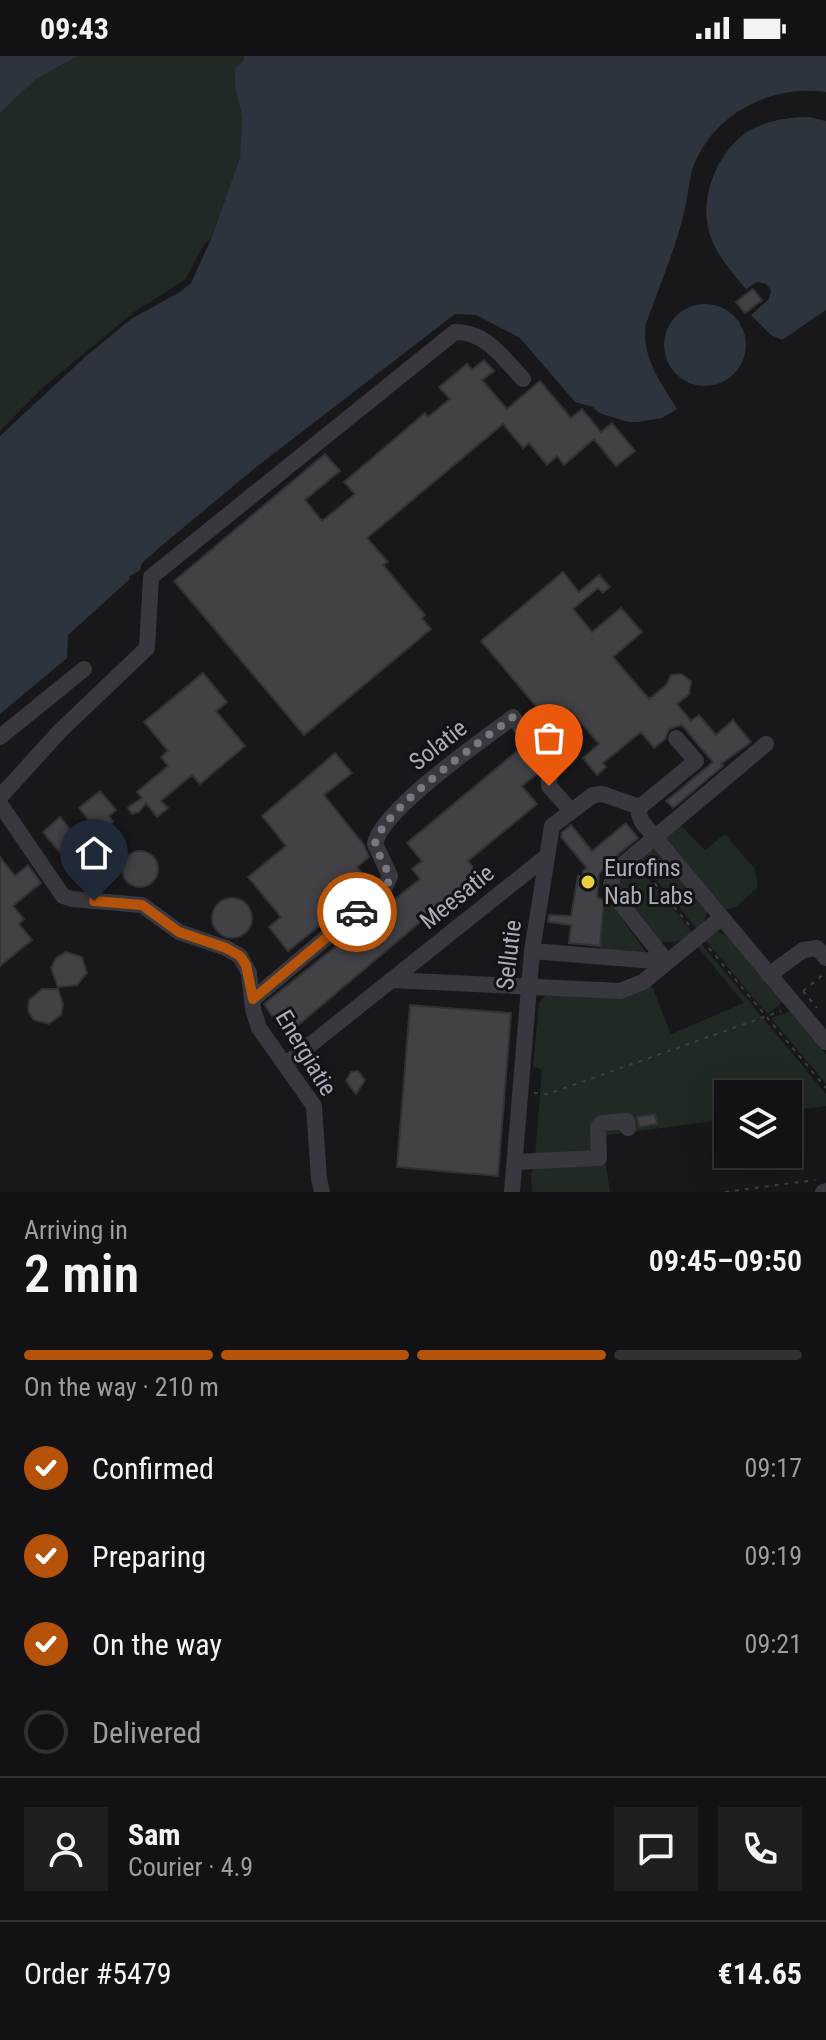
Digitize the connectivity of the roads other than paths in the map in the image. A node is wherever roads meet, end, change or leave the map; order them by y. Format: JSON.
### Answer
{"nodes":[{"id":1,"x":523,"y":379,"type":"dead end"},
{"id":2,"x":84,"y":669,"type":"dead end"},
{"id":3,"x":0,"y":737,"type":"edge"},
{"id":4,"x":676,"y":738,"type":"dead end"},
{"id":5,"x":766,"y":744,"type":"dead end"},
{"id":6,"x":0,"y":797,"type":"edge"},
{"id":7,"x":0,"y":804,"type":"edge"},
{"id":8,"x":640,"y":807,"type":"junction"},
{"id":9,"x":571,"y":811,"type":"junction"},
{"id":10,"x":654,"y":838,"type":"junction"},
{"id":11,"x":547,"y":856,"type":"junction"},
{"id":12,"x":721,"y":918,"type":"junction"},
{"id":13,"x":532,"y":951,"type":"junction"},
{"id":14,"x":826,"y":958,"type":"edge"},
{"id":15,"x":667,"y":962,"type":"junction"},
{"id":16,"x":769,"y":975,"type":"junction"},
{"id":17,"x":391,"y":980,"type":"junction"},
{"id":18,"x":528,"y":985,"type":"junction"},
{"id":19,"x":253,"y":999,"type":"junction"},
{"id":20,"x":826,"y":1042,"type":"edge"},
{"id":21,"x":285,"y":1065,"type":"junction"},
{"id":22,"x":628,"y":1128,"type":"dead end"},
{"id":23,"x":515,"y":1162,"type":"junction"},
{"id":24,"x":322,"y":1192,"type":"edge"},
{"id":25,"x":512,"y":1192,"type":"edge"}],
"edges":[{"from":1,"to":6,"type":"lane"},
{"from":2,"to":3,"type":"lane"},
{"from":4,"to":8,"type":"lane"},
{"from":5,"to":10,"type":"lane"},
{"from":7,"to":19,"type":"lane","name":"Energiatie"},
{"from":8,"to":9,"type":"lane"},
{"from":8,"to":10,"type":"lane"},
{"from":9,"to":11,"type":"lane","name":"Sellutie"},
{"from":9,"to":19,"type":"lane","name":"Solatie"},
{"from":10,"to":12,"type":"lane"},
{"from":10,"to":15,"type":"lane"},
{"from":11,"to":13,"type":"lane","name":"Sellutie"},
{"from":11,"to":17,"type":"lane","name":"Meesatie"},
{"from":12,"to":15,"type":"lane"},
{"from":12,"to":16,"type":"lane"},
{"from":13,"to":15,"type":"lane"},
{"from":13,"to":18,"type":"lane","name":"Sellutie"},
{"from":14,"to":16,"type":"lane"},
{"from":15,"to":18,"type":"lane"},
{"from":16,"to":20,"type":"lane"},
{"from":17,"to":18,"type":"lane"},
{"from":17,"to":21,"type":"lane","name":"Meesatie"},
{"from":18,"to":23,"type":"lane","name":"Sellutie"},
{"from":19,"to":21,"type":"lane","name":"Energiatie"},
{"from":21,"to":24,"type":"lane","name":"Energiatie"},
{"from":22,"to":23,"type":"lane"},
{"from":23,"to":25,"type":"lane","name":"Sellutie"}]}
